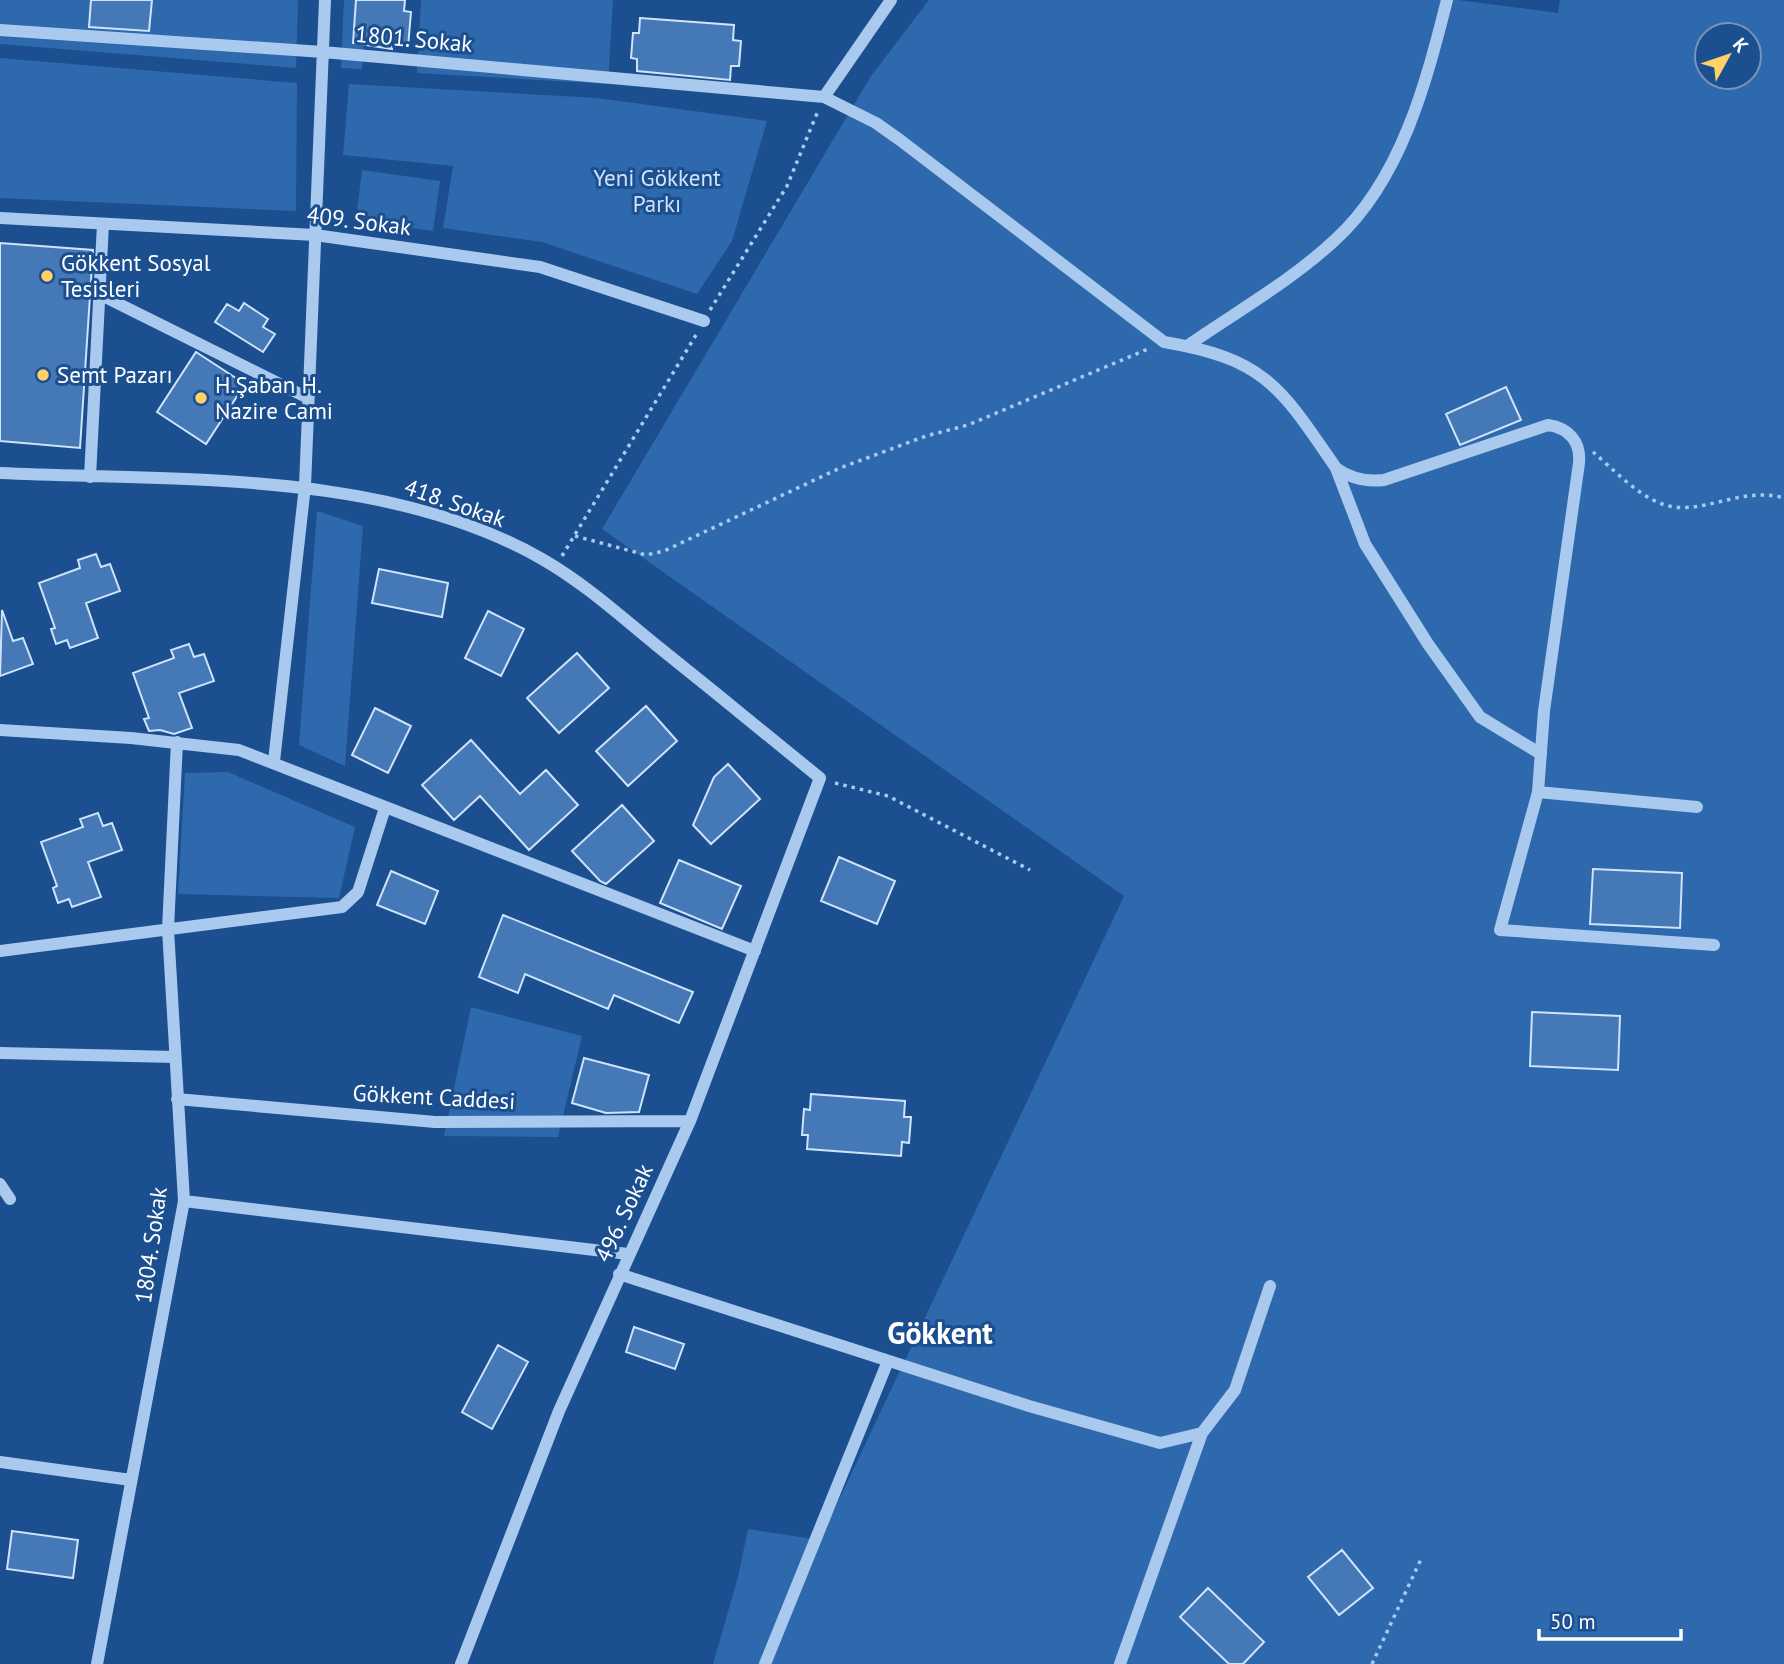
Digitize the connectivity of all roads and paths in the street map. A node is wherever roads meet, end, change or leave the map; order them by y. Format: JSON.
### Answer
{"nodes":[{"id":1,"x":325,"y":0,"type":"edge"},
{"id":2,"x":891,"y":0,"type":"edge"},
{"id":3,"x":1447,"y":0,"type":"edge"},
{"id":4,"x":0,"y":30,"type":"edge"},
{"id":5,"x":323,"y":52,"type":"junction"},
{"id":6,"x":824,"y":97,"type":"junction"},
{"id":7,"x":0,"y":218,"type":"edge"},
{"id":8,"x":103,"y":224,"type":"junction"},
{"id":9,"x":315,"y":235,"type":"junction"},
{"id":10,"x":101,"y":295,"type":"junction"},
{"id":11,"x":704,"y":321,"type":"dead end"},
{"id":12,"x":1164,"y":342,"type":"junction"},
{"id":13,"x":1187,"y":346,"type":"junction"},
{"id":14,"x":308,"y":398,"type":"junction"},
{"id":15,"x":1571,"y":435,"type":"junction"},
{"id":16,"x":1336,"y":468,"type":"junction"},
{"id":17,"x":0,"y":474,"type":"edge"},
{"id":18,"x":90,"y":477,"type":"junction"},
{"id":19,"x":305,"y":486,"type":"junction"},
{"id":20,"x":1784,"y":498,"type":"edge"},
{"id":21,"x":556,"y":567,"type":"junction"},
{"id":22,"x":0,"y":730,"type":"edge"},
{"id":23,"x":177,"y":742,"type":"junction"},
{"id":24,"x":1541,"y":754,"type":"junction"},
{"id":25,"x":274,"y":761,"type":"junction"},
{"id":26,"x":820,"y":778,"type":"junction"},
{"id":27,"x":1538,"y":792,"type":"junction"},
{"id":28,"x":1697,"y":807,"type":"dead end"},
{"id":29,"x":385,"y":808,"type":"junction"},
{"id":30,"x":1030,"y":870,"type":"dead end"},
{"id":31,"x":168,"y":929,"type":"junction"},
{"id":32,"x":1714,"y":945,"type":"dead end"},
{"id":33,"x":0,"y":951,"type":"edge"},
{"id":34,"x":755,"y":951,"type":"junction"},
{"id":35,"x":0,"y":1053,"type":"edge"},
{"id":36,"x":175,"y":1057,"type":"junction"},
{"id":37,"x":177,"y":1099,"type":"junction"},
{"id":38,"x":690,"y":1121,"type":"junction"},
{"id":39,"x":0,"y":1184,"type":"edge"},
{"id":40,"x":10,"y":1199,"type":"dead end"},
{"id":41,"x":184,"y":1201,"type":"junction"},
{"id":42,"x":628,"y":1254,"type":"junction"},
{"id":43,"x":619,"y":1274,"type":"junction"},
{"id":44,"x":1270,"y":1286,"type":"dead end"},
{"id":45,"x":888,"y":1361,"type":"junction"},
{"id":46,"x":1202,"y":1433,"type":"junction"},
{"id":47,"x":0,"y":1462,"type":"edge"},
{"id":48,"x":131,"y":1480,"type":"junction"},
{"id":49,"x":1422,"y":1557,"type":"dead end"},
{"id":50,"x":97,"y":1664,"type":"edge"},
{"id":51,"x":461,"y":1664,"type":"edge"},
{"id":52,"x":765,"y":1664,"type":"edge"},
{"id":53,"x":1120,"y":1664,"type":"edge"},
{"id":54,"x":1372,"y":1664,"type":"edge"}],
"edges":[{"from":1,"to":5,"type":"street"},
{"from":2,"to":6,"type":"street"},
{"from":3,"to":13,"type":"street"},
{"from":4,"to":5,"type":"street","name":"1801. Sokak"},
{"from":5,"to":6,"type":"street","name":"1801. Sokak"},
{"from":5,"to":9,"type":"street"},
{"from":6,"to":12,"type":"street"},
{"from":7,"to":8,"type":"street","name":"409. Sokak"},
{"from":8,"to":9,"type":"street","name":"409. Sokak"},
{"from":8,"to":10,"type":"street"},
{"from":9,"to":11,"type":"street","name":"409. Sokak"},
{"from":9,"to":14,"type":"street"},
{"from":10,"to":14,"type":"street"},
{"from":10,"to":18,"type":"street"},
{"from":12,"to":13,"type":"street"},
{"from":12,"to":21,"type":"path"},
{"from":13,"to":16,"type":"street"},
{"from":14,"to":19,"type":"street"},
{"from":15,"to":16,"type":"street"},
{"from":15,"to":20,"type":"path"},
{"from":15,"to":24,"type":"street"},
{"from":16,"to":24,"type":"street"},
{"from":17,"to":18,"type":"street","name":"418. Sokak"},
{"from":18,"to":19,"type":"street","name":"418. Sokak"},
{"from":19,"to":21,"type":"street","name":"418. Sokak"},
{"from":19,"to":25,"type":"street"},
{"from":21,"to":26,"type":"street","name":"418. Sokak"},
{"from":22,"to":23,"type":"street"},
{"from":23,"to":25,"type":"street"},
{"from":23,"to":31,"type":"street","name":"1804. Sokak"},
{"from":24,"to":27,"type":"street"},
{"from":25,"to":29,"type":"street"},
{"from":26,"to":30,"type":"path"},
{"from":26,"to":34,"type":"street","name":"496. Sokak"},
{"from":27,"to":28,"type":"street"},
{"from":27,"to":32,"type":"street"},
{"from":29,"to":31,"type":"street"},
{"from":29,"to":34,"type":"street"},
{"from":31,"to":33,"type":"street"},
{"from":31,"to":36,"type":"street","name":"1804. Sokak"},
{"from":34,"to":38,"type":"street","name":"496. Sokak"},
{"from":35,"to":36,"type":"street"},
{"from":36,"to":37,"type":"street","name":"1804. Sokak"},
{"from":37,"to":38,"type":"street","name":"Gökkent Caddesi"},
{"from":37,"to":41,"type":"street","name":"1804. Sokak"},
{"from":38,"to":42,"type":"street","name":"496. Sokak"},
{"from":39,"to":40,"type":"street"},
{"from":41,"to":42,"type":"street"},
{"from":41,"to":48,"type":"street","name":"1804. Sokak"},
{"from":42,"to":43,"type":"street","name":"496. Sokak"},
{"from":43,"to":45,"type":"street"},
{"from":43,"to":51,"type":"street","name":"496. Sokak"},
{"from":44,"to":46,"type":"street"},
{"from":45,"to":46,"type":"street"},
{"from":45,"to":52,"type":"street"},
{"from":46,"to":53,"type":"street"},
{"from":47,"to":48,"type":"street"},
{"from":48,"to":50,"type":"street","name":"1804. Sokak"},
{"from":49,"to":54,"type":"path"}]}
